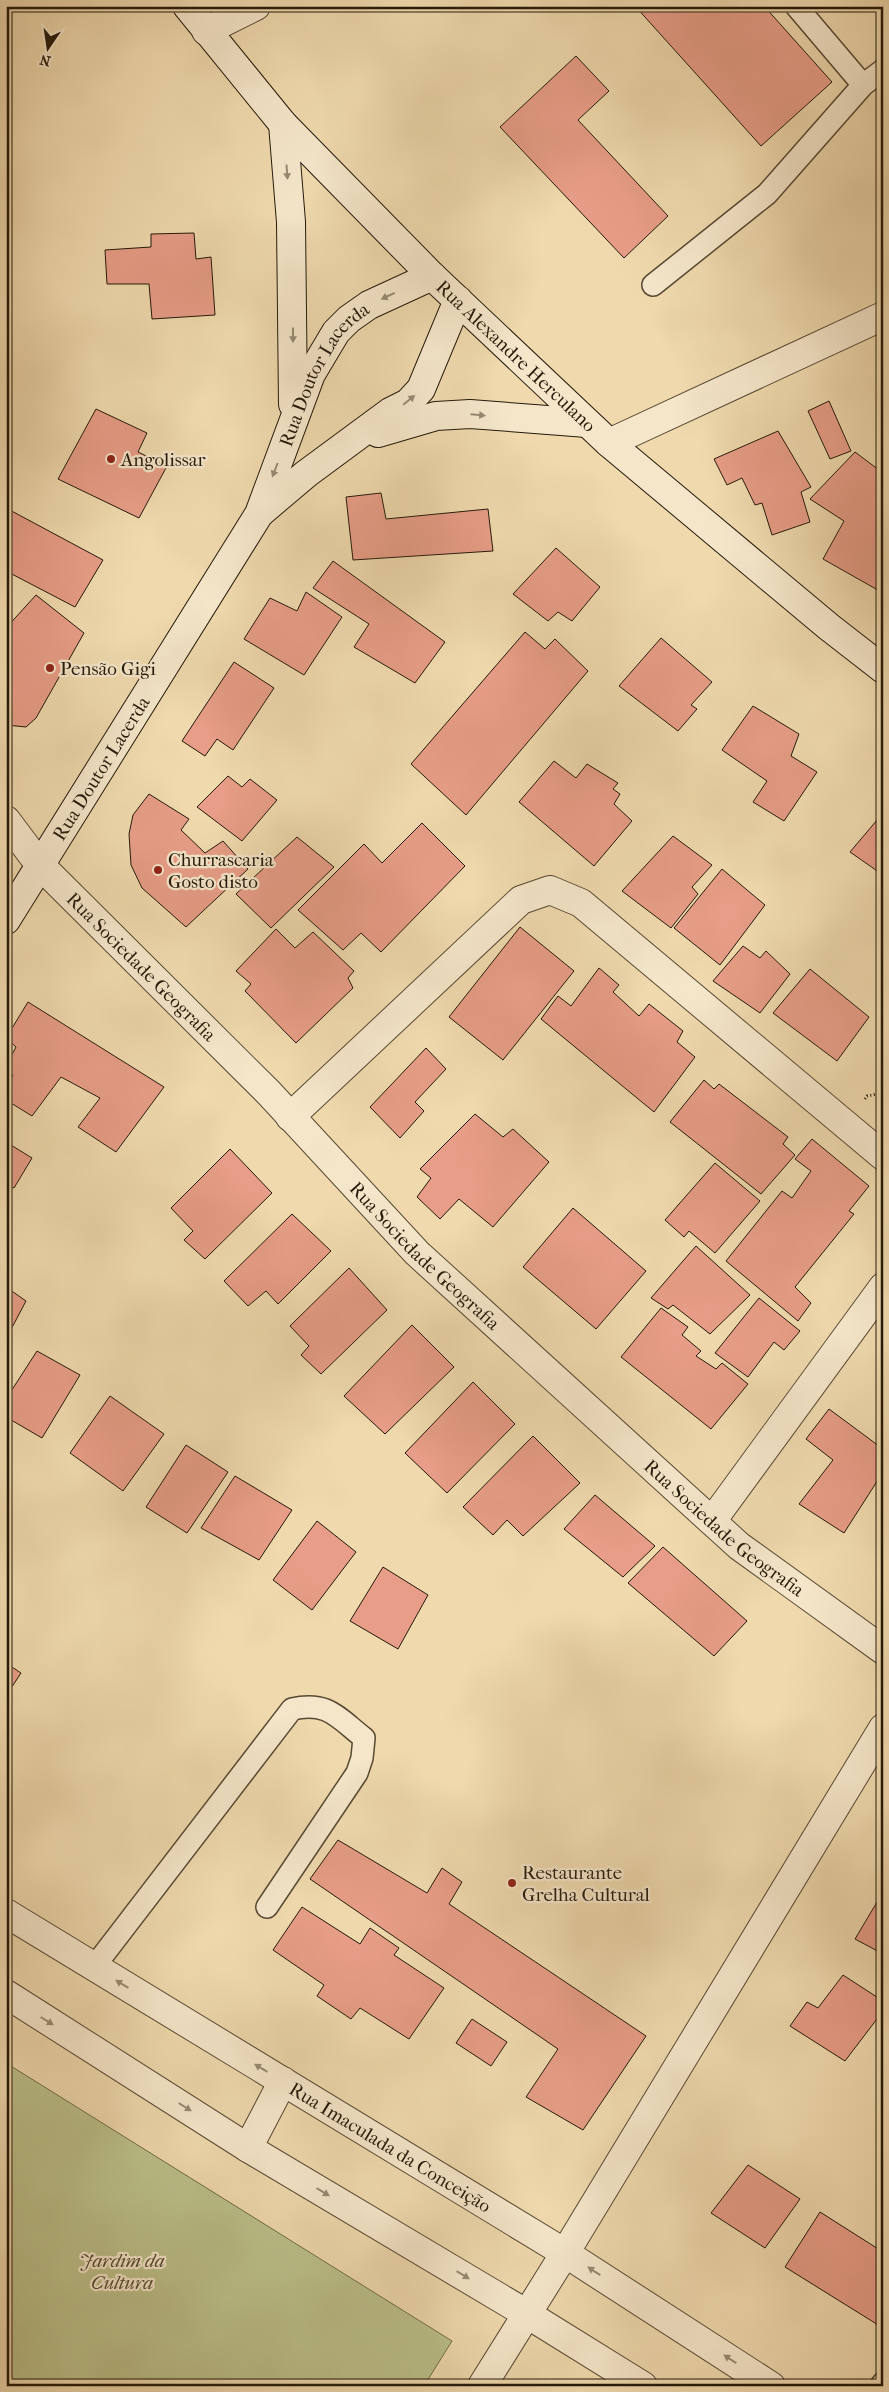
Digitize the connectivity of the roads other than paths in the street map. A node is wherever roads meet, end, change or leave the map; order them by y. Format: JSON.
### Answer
{"nodes":[{"id":1,"x":187,"y":6,"type":"edge"},
{"id":2,"x":256,"y":6,"type":"edge"},
{"id":3,"x":796,"y":6,"type":"edge"},
{"id":4,"x":206,"y":31,"type":"junction"},
{"id":5,"x":883,"y":70,"type":"edge"},
{"id":6,"x":863,"y":85,"type":"junction"},
{"id":7,"x":283,"y":124,"type":"junction"},
{"id":8,"x":432,"y":276,"type":"junction"},
{"id":9,"x":653,"y":285,"type":"dead end"},
{"id":10,"x":458,"y":300,"type":"junction"},
{"id":11,"x":883,"y":316,"type":"edge"},
{"id":12,"x":587,"y":423,"type":"junction"},
{"id":13,"x":293,"y":426,"type":"junction"},
{"id":14,"x":609,"y":443,"type":"junction"},
{"id":15,"x":346,"y":444,"type":"junction"},
{"id":16,"x":258,"y":514,"type":"junction"},
{"id":17,"x":883,"y":668,"type":"edge"},
{"id":18,"x":6,"y":820,"type":"edge"},
{"id":19,"x":39,"y":864,"type":"junction"},
{"id":20,"x":6,"y":920,"type":"edge"},
{"id":21,"x":290,"y":1117,"type":"junction"},
{"id":22,"x":883,"y":1156,"type":"edge"},
{"id":23,"x":883,"y":1287,"type":"edge"},
{"id":24,"x":712,"y":1521,"type":"junction"},
{"id":25,"x":883,"y":1650,"type":"edge"},
{"id":26,"x":883,"y":1728,"type":"edge"},
{"id":27,"x":267,"y":1907,"type":"dead end"},
{"id":28,"x":6,"y":1913,"type":"edge"},
{"id":29,"x":94,"y":1967,"type":"junction"},
{"id":30,"x":6,"y":1994,"type":"edge"},
{"id":31,"x":283,"y":2081,"type":"junction"},
{"id":32,"x":248,"y":2148,"type":"junction"},
{"id":33,"x":565,"y":2253,"type":"junction"},
{"id":34,"x":527,"y":2314,"type":"junction"},
{"id":35,"x":482,"y":2386,"type":"edge"},
{"id":36,"x":643,"y":2386,"type":"edge"},
{"id":37,"x":771,"y":2386,"type":"edge"}],
"edges":[{"from":1,"to":4,"type":"street","name":"Rua Alexandre Herculano"},
{"from":2,"to":4,"type":"street"},
{"from":3,"to":6,"type":"lane"},
{"from":4,"to":7,"type":"street","name":"Rua Alexandre Herculano"},
{"from":5,"to":6,"type":"lane"},
{"from":6,"to":9,"type":"lane"},
{"from":7,"to":8,"type":"street","name":"Rua Alexandre Herculano"},
{"from":7,"to":13,"type":"street","one_way":true},
{"from":8,"to":10,"type":"street","name":"Rua Alexandre Herculano"},
{"from":8,"to":13,"type":"street","name":"Rua Doutor Lacerda","one_way":true},
{"from":10,"to":12,"type":"street","name":"Rua Alexandre Herculano"},
{"from":15,"to":10,"type":"street","name":"Rua Doutor Lacerda","one_way":true},
{"from":11,"to":14,"type":"street"},
{"from":12,"to":14,"type":"street","name":"Rua Alexandre Herculano"},
{"from":15,"to":12,"type":"street","one_way":true},
{"from":13,"to":16,"type":"street","name":"Rua Doutor Lacerda","one_way":true},
{"from":14,"to":17,"type":"street","name":"Rua Alexandre Herculano"},
{"from":15,"to":16,"type":"street","name":"Rua Doutor Lacerda"},
{"from":16,"to":19,"type":"street","name":"Rua Doutor Lacerda"},
{"from":18,"to":19,"type":"street","name":"Rua Sociedade Geografia"},
{"from":19,"to":20,"type":"street","name":"Rua Doutor Lacerda"},
{"from":19,"to":21,"type":"street","name":"Rua Sociedade Geografia"},
{"from":21,"to":22,"type":"street"},
{"from":21,"to":24,"type":"street","name":"Rua Sociedade Geografia"},
{"from":23,"to":24,"type":"street"},
{"from":24,"to":25,"type":"street","name":"Rua Sociedade Geografia"},
{"from":26,"to":33,"type":"street"},
{"from":27,"to":29,"type":"lane"},
{"from":28,"to":29,"type":"street","name":"Rua Imaculada da Conceição"},
{"from":31,"to":29,"type":"street","name":"Rua Imaculada da Conceição","one_way":true},
{"from":30,"to":32,"type":"street","one_way":true},
{"from":31,"to":32,"type":"street"},
{"from":31,"to":33,"type":"street","name":"Rua Imaculada da Conceição"},
{"from":32,"to":34,"type":"street","one_way":true},
{"from":33,"to":34,"type":"street"},
{"from":37,"to":33,"type":"street","name":"Rua Imaculada da Conceição","one_way":true},
{"from":34,"to":35,"type":"street"},
{"from":34,"to":36,"type":"street"}]}
